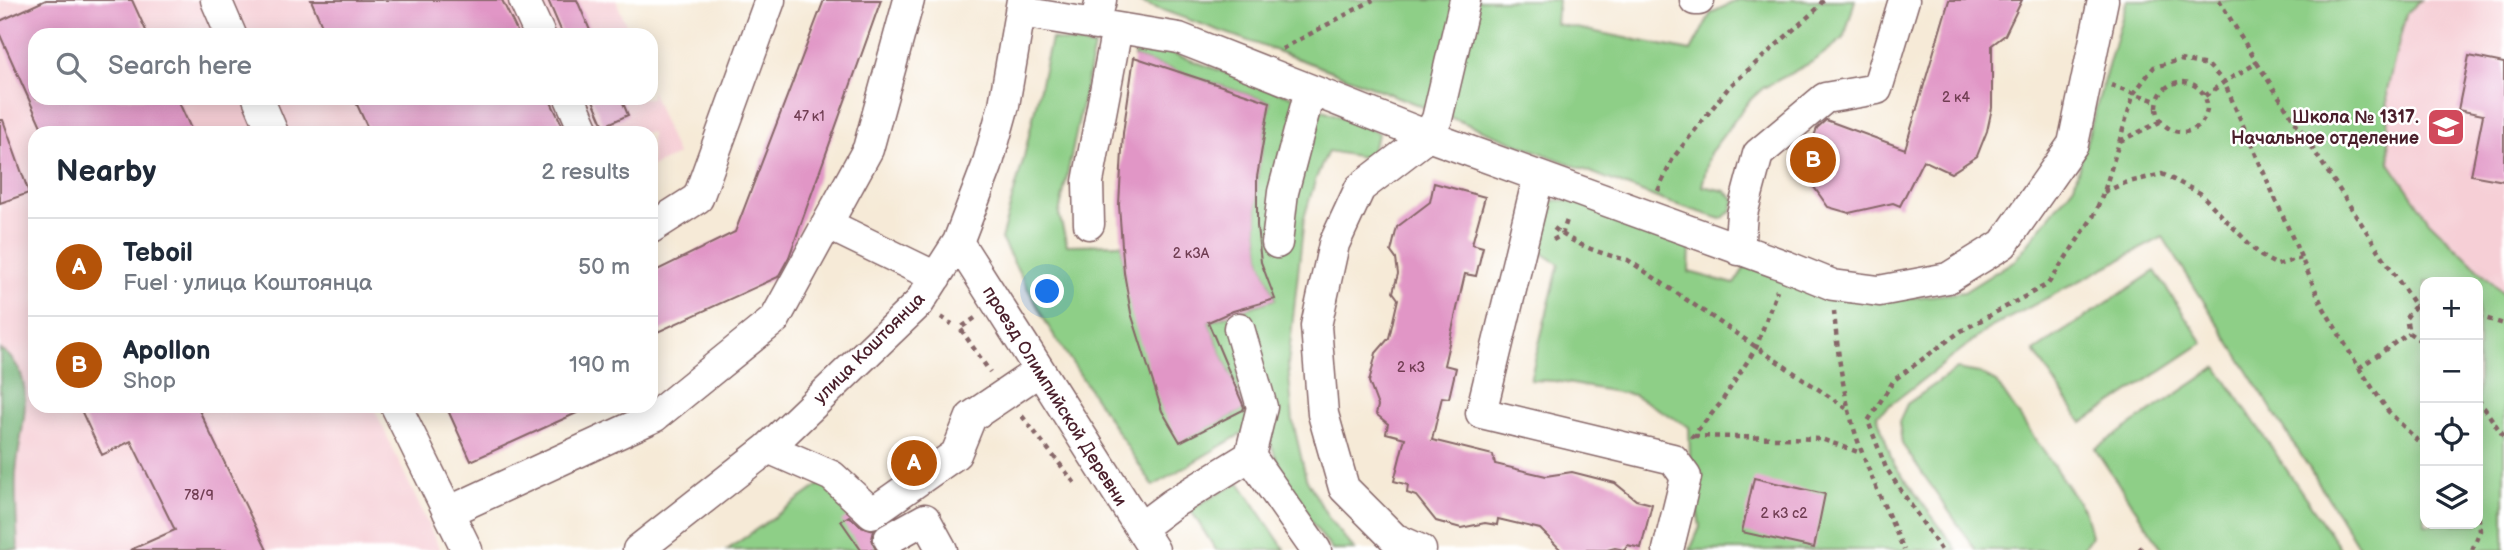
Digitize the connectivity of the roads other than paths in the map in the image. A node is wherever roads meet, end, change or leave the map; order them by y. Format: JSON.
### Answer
{"nodes":[{"id":1,"x":216,"y":0,"type":"edge"},
{"id":2,"x":524,"y":0,"type":"edge"},
{"id":3,"x":770,"y":0,"type":"edge"},
{"id":4,"x":909,"y":0,"type":"edge"},
{"id":5,"x":1465,"y":0,"type":"edge"},
{"id":6,"x":1903,"y":0,"type":"edge"},
{"id":7,"x":2103,"y":0,"type":"edge"},
{"id":8,"x":1021,"y":6,"type":"edge"},
{"id":9,"x":1105,"y":18,"type":"edge"},
{"id":10,"x":228,"y":28,"type":"edge"},
{"id":11,"x":537,"y":28,"type":"edge"},
{"id":12,"x":1310,"y":90,"type":"junction"},
{"id":13,"x":261,"y":105,"type":"edge"},
{"id":14,"x":573,"y":105,"type":"edge"},
{"id":15,"x":270,"y":126,"type":"edge"},
{"id":16,"x":582,"y":126,"type":"edge"},
{"id":17,"x":1428,"y":136,"type":"junction"},
{"id":18,"x":1538,"y":178,"type":"junction"},
{"id":19,"x":1089,"y":223,"type":"dead end"},
{"id":20,"x":658,"y":224,"type":"edge"},
{"id":21,"x":827,"y":224,"type":"junction"},
{"id":22,"x":957,"y":242,"type":"junction"},
{"id":23,"x":1277,"y":243,"type":"dead end"},
{"id":24,"x":1739,"y":250,"type":"junction"},
{"id":25,"x":936,"y":277,"type":"junction"},
{"id":26,"x":1239,"y":328,"type":"dead end"},
{"id":27,"x":1039,"y":371,"type":"junction"},
{"id":28,"x":399,"y":413,"type":"edge"},
{"id":29,"x":768,"y":448,"type":"junction"},
{"id":30,"x":1250,"y":456,"type":"junction"},
{"id":31,"x":448,"y":512,"type":"junction"},
{"id":32,"x":872,"y":513,"type":"junction"},
{"id":33,"x":1147,"y":539,"type":"edge"},
{"id":34,"x":880,"y":545,"type":"edge"},
{"id":35,"x":467,"y":550,"type":"edge"},
{"id":36,"x":638,"y":550,"type":"edge"},
{"id":37,"x":942,"y":550,"type":"edge"},
{"id":38,"x":1316,"y":550,"type":"edge"},
{"id":39,"x":1422,"y":550,"type":"edge"},
{"id":40,"x":1668,"y":550,"type":"edge"}],
"edges":[{"from":1,"to":10,"type":"street"},
{"from":2,"to":11,"type":"street"},
{"from":3,"to":20,"type":"street"},
{"from":4,"to":21,"type":"street"},
{"from":5,"to":17,"type":"street"},
{"from":6,"to":24,"type":"street"},
{"from":7,"to":24,"type":"street"},
{"from":8,"to":9,"type":"street"},
{"from":8,"to":22,"type":"street","name":"улица Коштоянца"},
{"from":9,"to":12,"type":"street"},
{"from":9,"to":19,"type":"street"},
{"from":12,"to":17,"type":"street"},
{"from":12,"to":23,"type":"street"},
{"from":13,"to":15,"type":"street"},
{"from":14,"to":16,"type":"street"},
{"from":17,"to":18,"type":"street"},
{"from":17,"to":39,"type":"street"},
{"from":18,"to":24,"type":"street"},
{"from":18,"to":40,"type":"street"},
{"from":21,"to":25,"type":"street"},
{"from":21,"to":31,"type":"street"},
{"from":22,"to":25,"type":"street","name":"улица Коштоянца"},
{"from":22,"to":27,"type":"street","name":"проезд Олимпийской Деревни"},
{"from":25,"to":29,"type":"street","name":"улица Коштоянца"},
{"from":26,"to":30,"type":"street"},
{"from":27,"to":32,"type":"street"},
{"from":27,"to":33,"type":"street","name":"проезд Олимпийской Деревни"},
{"from":28,"to":31,"type":"street"},
{"from":29,"to":32,"type":"street"},
{"from":29,"to":36,"type":"street","name":"улица Коштоянца"},
{"from":30,"to":33,"type":"street"},
{"from":30,"to":38,"type":"street"},
{"from":31,"to":35,"type":"street"},
{"from":32,"to":34,"type":"street"},
{"from":34,"to":37,"type":"street"}]}
